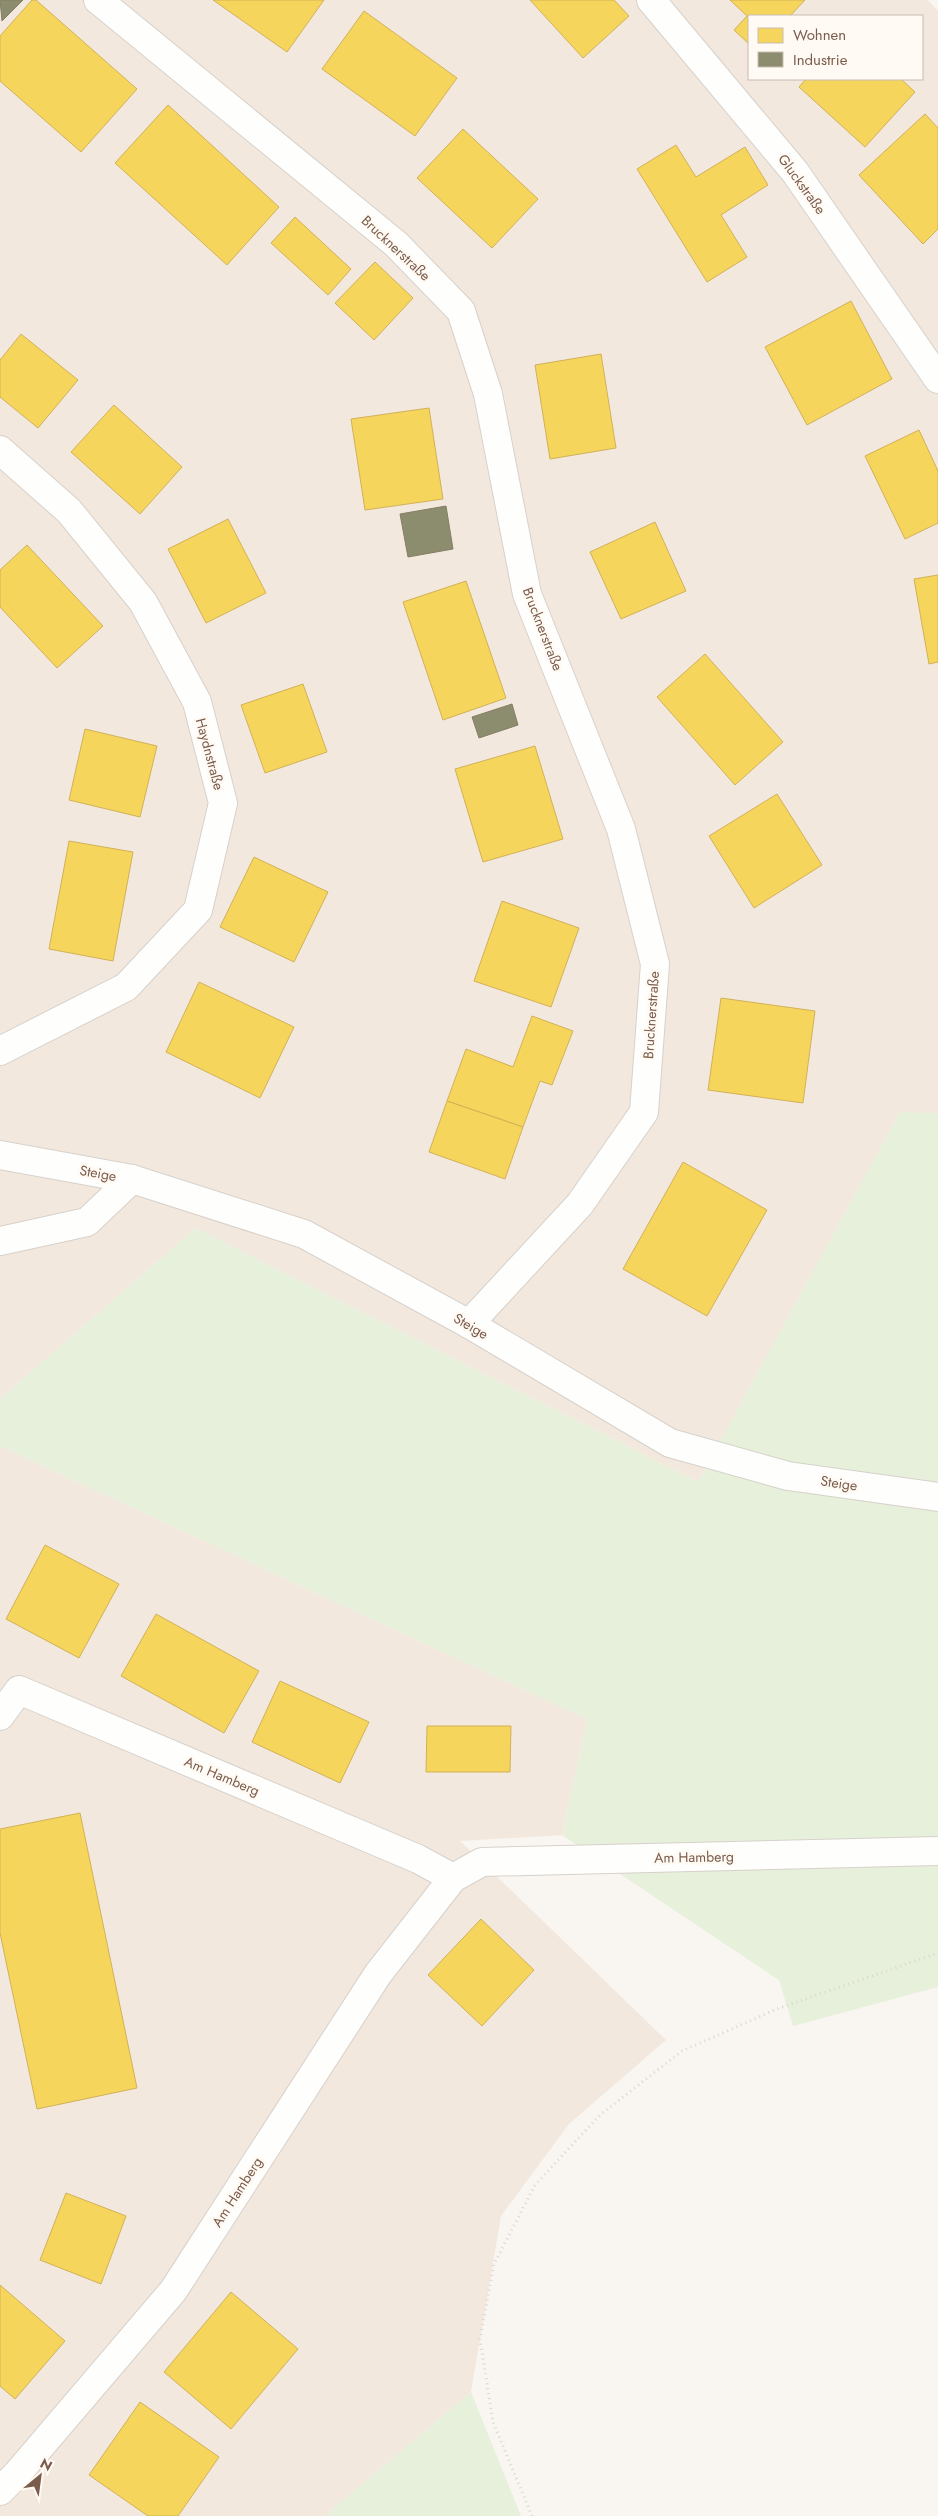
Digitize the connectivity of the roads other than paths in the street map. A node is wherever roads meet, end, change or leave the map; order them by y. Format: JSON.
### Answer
{"nodes":[{"id":1,"x":98,"y":0,"type":"edge"},
{"id":2,"x":651,"y":0,"type":"edge"},
{"id":3,"x":938,"y":379,"type":"edge"},
{"id":4,"x":0,"y":450,"type":"edge"},
{"id":5,"x":0,"y":1051,"type":"edge"},
{"id":6,"x":0,"y":1155,"type":"edge"},
{"id":7,"x":132,"y":1179,"type":"junction"},
{"id":8,"x":0,"y":1241,"type":"edge"},
{"id":9,"x":469,"y":1324,"type":"junction"},
{"id":10,"x":938,"y":1497,"type":"edge"},
{"id":11,"x":0,"y":1716,"type":"edge"},
{"id":12,"x":938,"y":1851,"type":"edge"},
{"id":13,"x":453,"y":1878,"type":"junction"},
{"id":14,"x":0,"y":2491,"type":"edge"}],
"edges":[{"from":1,"to":9,"type":"street","name":"Brucknerstraße"},
{"from":2,"to":3,"type":"street","name":"Gluckstraße"},
{"from":4,"to":5,"type":"street","name":"Haydnstraße"},
{"from":6,"to":7,"type":"street","name":"Steige"},
{"from":7,"to":8,"type":"street"},
{"from":7,"to":9,"type":"street","name":"Steige"},
{"from":9,"to":10,"type":"street","name":"Steige"},
{"from":11,"to":13,"type":"street","name":"Am Hamberg"},
{"from":12,"to":13,"type":"street","name":"Am Hamberg"},
{"from":13,"to":14,"type":"street","name":"Am Hamberg"}]}
